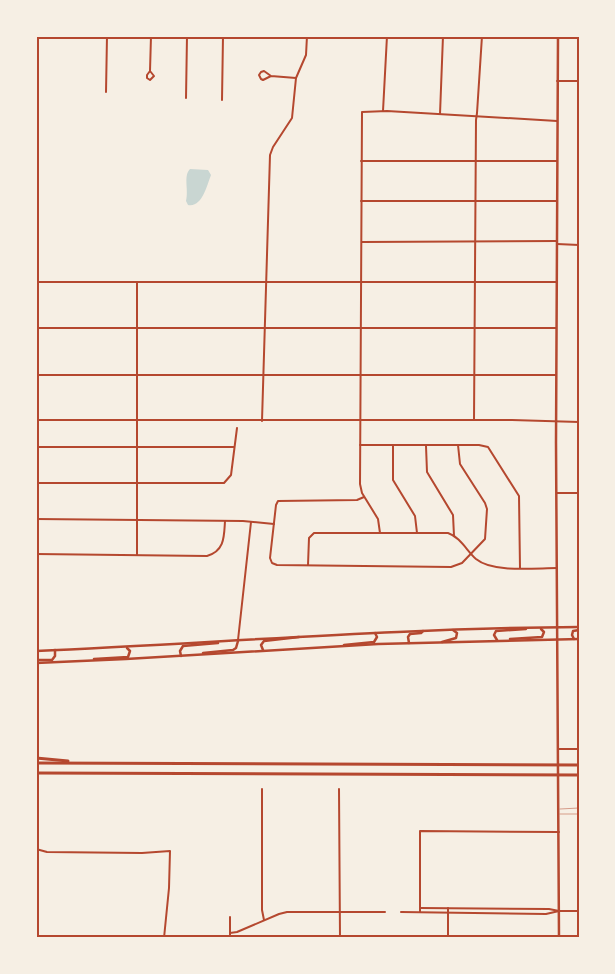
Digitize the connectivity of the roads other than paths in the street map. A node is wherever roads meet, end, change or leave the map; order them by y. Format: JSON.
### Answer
{"nodes":[{"id":1,"x":107,"y":36,"type":"edge"},
{"id":2,"x":150,"y":36,"type":"edge"},
{"id":3,"x":187,"y":36,"type":"edge"},
{"id":4,"x":223,"y":36,"type":"edge"},
{"id":5,"x":307,"y":36,"type":"edge"},
{"id":6,"x":386,"y":36,"type":"edge"},
{"id":7,"x":444,"y":36,"type":"edge"},
{"id":8,"x":482,"y":36,"type":"edge"},
{"id":9,"x":558,"y":36,"type":"edge"},
{"id":10,"x":150,"y":71,"type":"dead end"},
{"id":11,"x":271,"y":76,"type":"dead end"},
{"id":12,"x":296,"y":78,"type":"junction"},
{"id":13,"x":558,"y":81,"type":"junction"},
{"id":14,"x":579,"y":81,"type":"edge"},
{"id":15,"x":106,"y":92,"type":"dead end"},
{"id":16,"x":186,"y":98,"type":"dead end"},
{"id":17,"x":222,"y":100,"type":"dead end"},
{"id":18,"x":383,"y":111,"type":"junction"},
{"id":19,"x":440,"y":114,"type":"junction"},
{"id":20,"x":476,"y":116,"type":"junction"},
{"id":21,"x":557,"y":121,"type":"junction"},
{"id":22,"x":361,"y":161,"type":"junction"},
{"id":23,"x":475,"y":161,"type":"junction"},
{"id":24,"x":557,"y":161,"type":"junction"},
{"id":25,"x":475,"y":201,"type":"junction"},
{"id":26,"x":557,"y":201,"type":"junction"},
{"id":27,"x":362,"y":202,"type":"junction"},
{"id":28,"x":475,"y":241,"type":"junction"},
{"id":29,"x":362,"y":242,"type":"junction"},
{"id":30,"x":557,"y":243,"type":"junction"},
{"id":31,"x":579,"y":245,"type":"edge"},
{"id":32,"x":36,"y":282,"type":"edge"},
{"id":33,"x":137,"y":282,"type":"junction"},
{"id":34,"x":266,"y":282,"type":"junction"},
{"id":35,"x":362,"y":282,"type":"junction"},
{"id":36,"x":475,"y":282,"type":"junction"},
{"id":37,"x":557,"y":282,"type":"junction"},
{"id":38,"x":36,"y":328,"type":"edge"},
{"id":39,"x":137,"y":328,"type":"junction"},
{"id":40,"x":474,"y":328,"type":"junction"},
{"id":41,"x":557,"y":328,"type":"junction"},
{"id":42,"x":265,"y":329,"type":"junction"},
{"id":43,"x":362,"y":329,"type":"junction"},
{"id":44,"x":36,"y":375,"type":"edge"},
{"id":45,"x":137,"y":375,"type":"junction"},
{"id":46,"x":263,"y":375,"type":"junction"},
{"id":47,"x":362,"y":375,"type":"junction"},
{"id":48,"x":474,"y":375,"type":"junction"},
{"id":49,"x":556,"y":375,"type":"junction"},
{"id":50,"x":36,"y":420,"type":"edge"},
{"id":51,"x":137,"y":420,"type":"junction"},
{"id":52,"x":361,"y":420,"type":"junction"},
{"id":53,"x":474,"y":420,"type":"junction"},
{"id":54,"x":262,"y":421,"type":"junction"},
{"id":55,"x":556,"y":421,"type":"junction"},
{"id":56,"x":579,"y":422,"type":"edge"},
{"id":57,"x":237,"y":428,"type":"dead end"},
{"id":58,"x":360,"y":445,"type":"junction"},
{"id":59,"x":393,"y":445,"type":"junction"},
{"id":60,"x":426,"y":445,"type":"junction"},
{"id":61,"x":458,"y":445,"type":"junction"},
{"id":62,"x":36,"y":447,"type":"edge"},
{"id":63,"x":137,"y":447,"type":"junction"},
{"id":64,"x":234,"y":447,"type":"junction"},
{"id":65,"x":36,"y":483,"type":"edge"},
{"id":66,"x":137,"y":483,"type":"junction"},
{"id":67,"x":557,"y":493,"type":"junction"},
{"id":68,"x":579,"y":493,"type":"edge"},
{"id":69,"x":364,"y":497,"type":"junction"},
{"id":70,"x":36,"y":519,"type":"edge"},
{"id":71,"x":137,"y":520,"type":"junction"},
{"id":72,"x":225,"y":521,"type":"junction"},
{"id":73,"x":251,"y":522,"type":"junction"},
{"id":74,"x":274,"y":524,"type":"junction"},
{"id":75,"x":380,"y":533,"type":"junction"},
{"id":76,"x":417,"y":533,"type":"junction"},
{"id":77,"x":454,"y":536,"type":"junction"},
{"id":78,"x":36,"y":554,"type":"edge"},
{"id":79,"x":471,"y":554,"type":"junction"},
{"id":80,"x":137,"y":555,"type":"junction"},
{"id":81,"x":308,"y":565,"type":"junction"},
{"id":82,"x":520,"y":568,"type":"junction"},
{"id":83,"x":557,"y":568,"type":"junction"},
{"id":84,"x":529,"y":628,"type":"junction"},
{"id":85,"x":540,"y":628,"type":"junction"},
{"id":86,"x":557,"y":628,"type":"junction"},
{"id":87,"x":452,"y":629,"type":"junction"},
{"id":88,"x":579,"y":629,"type":"edge"},
{"id":89,"x":424,"y":630,"type":"junction"},
{"id":90,"x":374,"y":632,"type":"junction"},
{"id":91,"x":303,"y":636,"type":"junction"},
{"id":92,"x":574,"y":639,"type":"junction"},
{"id":93,"x":579,"y":639,"type":"edge"},
{"id":94,"x":238,"y":640,"type":"junction"},
{"id":95,"x":497,"y":640,"type":"junction"},
{"id":96,"x":505,"y":640,"type":"junction"},
{"id":97,"x":557,"y":640,"type":"junction"},
{"id":98,"x":221,"y":641,"type":"junction"},
{"id":99,"x":441,"y":642,"type":"junction"},
{"id":100,"x":409,"y":643,"type":"junction"},
{"id":101,"x":340,"y":646,"type":"junction"},
{"id":102,"x":127,"y":647,"type":"junction"},
{"id":103,"x":55,"y":650,"type":"junction"},
{"id":104,"x":263,"y":650,"type":"junction"},
{"id":105,"x":36,"y":651,"type":"edge"},
{"id":106,"x":199,"y":655,"type":"junction"},
{"id":107,"x":181,"y":656,"type":"junction"},
{"id":108,"x":90,"y":660,"type":"junction"},
{"id":109,"x":36,"y":661,"type":"edge"},
{"id":110,"x":558,"y":749,"type":"junction"},
{"id":111,"x":579,"y":749,"type":"edge"},
{"id":112,"x":36,"y":758,"type":"edge"},
{"id":113,"x":36,"y":763,"type":"edge"},
{"id":114,"x":81,"y":763,"type":"junction"},
{"id":115,"x":579,"y":765,"type":"edge"},
{"id":116,"x":36,"y":774,"type":"edge"},
{"id":117,"x":579,"y":775,"type":"edge"},
{"id":118,"x":262,"y":789,"type":"dead end"},
{"id":119,"x":339,"y":789,"type":"dead end"},
{"id":120,"x":559,"y":808,"type":"junction"},
{"id":121,"x":579,"y":808,"type":"edge"},
{"id":122,"x":558,"y":814,"type":"junction"},
{"id":123,"x":579,"y":814,"type":"edge"},
{"id":124,"x":559,"y":832,"type":"junction"},
{"id":125,"x":36,"y":848,"type":"edge"},
{"id":126,"x":420,"y":908,"type":"junction"},
{"id":127,"x":448,"y":908,"type":"junction"},
{"id":128,"x":500,"y":908,"type":"junction"},
{"id":129,"x":559,"y":911,"type":"junction"},
{"id":130,"x":579,"y":911,"type":"edge"},
{"id":131,"x":340,"y":912,"type":"junction"},
{"id":132,"x":385,"y":912,"type":"dead end"},
{"id":133,"x":402,"y":912,"type":"dead end"},
{"id":134,"x":420,"y":912,"type":"junction"},
{"id":135,"x":448,"y":913,"type":"junction"},
{"id":136,"x":500,"y":914,"type":"junction"},
{"id":137,"x":230,"y":917,"type":"dead end"},
{"id":138,"x":264,"y":920,"type":"junction"},
{"id":139,"x":230,"y":933,"type":"junction"},
{"id":140,"x":164,"y":938,"type":"edge"},
{"id":141,"x":230,"y":938,"type":"edge"},
{"id":142,"x":340,"y":938,"type":"edge"},
{"id":143,"x":448,"y":938,"type":"edge"},
{"id":144,"x":559,"y":938,"type":"edge"}],
"edges":[{"from":1,"to":15,"type":"street"},
{"from":2,"to":10,"type":"street"},
{"from":3,"to":16,"type":"street"},
{"from":4,"to":17,"type":"street"},
{"from":5,"to":12,"type":"street"},
{"from":6,"to":18,"type":"street"},
{"from":7,"to":19,"type":"street"},
{"from":8,"to":20,"type":"street"},
{"from":9,"to":13,"type":"main road"},
{"from":11,"to":12,"type":"street"},
{"from":12,"to":34,"type":"street"},
{"from":13,"to":14,"type":"street"},
{"from":13,"to":21,"type":"main road"},
{"from":18,"to":19,"type":"street"},
{"from":18,"to":22,"type":"street"},
{"from":19,"to":20,"type":"street"},
{"from":20,"to":21,"type":"street"},
{"from":20,"to":23,"type":"street"},
{"from":21,"to":24,"type":"main road"},
{"from":22,"to":23,"type":"street"},
{"from":22,"to":27,"type":"street"},
{"from":23,"to":24,"type":"street"},
{"from":23,"to":25,"type":"street"},
{"from":24,"to":26,"type":"main road"},
{"from":25,"to":26,"type":"street"},
{"from":25,"to":27,"type":"street"},
{"from":25,"to":28,"type":"street"},
{"from":26,"to":30,"type":"main road"},
{"from":27,"to":29,"type":"street"},
{"from":28,"to":29,"type":"street"},
{"from":28,"to":30,"type":"street"},
{"from":28,"to":36,"type":"street"},
{"from":29,"to":35,"type":"street"},
{"from":30,"to":31,"type":"street"},
{"from":30,"to":37,"type":"main road"},
{"from":32,"to":33,"type":"street"},
{"from":33,"to":34,"type":"street"},
{"from":33,"to":39,"type":"street"},
{"from":34,"to":35,"type":"street"},
{"from":34,"to":42,"type":"street"},
{"from":35,"to":36,"type":"street"},
{"from":35,"to":43,"type":"street"},
{"from":36,"to":37,"type":"street"},
{"from":36,"to":40,"type":"street"},
{"from":37,"to":41,"type":"main road"},
{"from":38,"to":39,"type":"street"},
{"from":39,"to":42,"type":"street"},
{"from":39,"to":45,"type":"street"},
{"from":40,"to":41,"type":"street"},
{"from":40,"to":43,"type":"street"},
{"from":40,"to":48,"type":"street"},
{"from":41,"to":49,"type":"main road"},
{"from":42,"to":43,"type":"street"},
{"from":42,"to":46,"type":"street"},
{"from":43,"to":47,"type":"street"},
{"from":44,"to":45,"type":"street"},
{"from":45,"to":46,"type":"street"},
{"from":45,"to":51,"type":"street"},
{"from":46,"to":47,"type":"street"},
{"from":46,"to":54,"type":"street"},
{"from":47,"to":48,"type":"street"},
{"from":47,"to":52,"type":"street"},
{"from":48,"to":49,"type":"street"},
{"from":48,"to":53,"type":"street"},
{"from":49,"to":55,"type":"main road"},
{"from":50,"to":51,"type":"street"},
{"from":51,"to":54,"type":"street"},
{"from":51,"to":63,"type":"street"},
{"from":52,"to":53,"type":"street"},
{"from":52,"to":54,"type":"street"},
{"from":52,"to":58,"type":"street"},
{"from":53,"to":55,"type":"street"},
{"from":55,"to":56,"type":"street"},
{"from":55,"to":67,"type":"main road"},
{"from":57,"to":64,"type":"street"},
{"from":58,"to":59,"type":"street"},
{"from":58,"to":69,"type":"street"},
{"from":59,"to":60,"type":"street"},
{"from":59,"to":76,"type":"street"},
{"from":60,"to":61,"type":"street"},
{"from":60,"to":77,"type":"street"},
{"from":61,"to":79,"type":"street"},
{"from":61,"to":82,"type":"street"},
{"from":62,"to":63,"type":"street"},
{"from":63,"to":64,"type":"street"},
{"from":63,"to":66,"type":"street"},
{"from":64,"to":66,"type":"street"},
{"from":65,"to":66,"type":"street"},
{"from":66,"to":71,"type":"street"},
{"from":67,"to":68,"type":"street"},
{"from":67,"to":83,"type":"main road"},
{"from":69,"to":74,"type":"street"},
{"from":69,"to":75,"type":"street"},
{"from":70,"to":71,"type":"street"},
{"from":71,"to":72,"type":"street"},
{"from":71,"to":80,"type":"street"},
{"from":72,"to":73,"type":"street"},
{"from":72,"to":80,"type":"street"},
{"from":73,"to":74,"type":"street"},
{"from":73,"to":94,"type":"street"},
{"from":74,"to":81,"type":"street"},
{"from":75,"to":76,"type":"street"},
{"from":75,"to":81,"type":"street"},
{"from":76,"to":77,"type":"street"},
{"from":77,"to":79,"type":"street"},
{"from":78,"to":80,"type":"street"},
{"from":79,"to":81,"type":"street"},
{"from":79,"to":82,"type":"street"},
{"from":82,"to":83,"type":"street"},
{"from":83,"to":86,"type":"main road"},
{"from":84,"to":85,"type":"main road"},
{"from":84,"to":87,"type":"main road"},
{"from":84,"to":95,"type":"main road"},
{"from":85,"to":86,"type":"main road"},
{"from":85,"to":96,"type":"main road"},
{"from":86,"to":88,"type":"main road"},
{"from":86,"to":97,"type":"main road"},
{"from":87,"to":89,"type":"main road"},
{"from":87,"to":99,"type":"main road"},
{"from":88,"to":92,"type":"main road"},
{"from":89,"to":90,"type":"main road"},
{"from":89,"to":100,"type":"main road"},
{"from":90,"to":91,"type":"main road"},
{"from":90,"to":101,"type":"main road"},
{"from":91,"to":94,"type":"main road"},
{"from":91,"to":104,"type":"main road"},
{"from":92,"to":93,"type":"main road"},
{"from":92,"to":97,"type":"main road"},
{"from":94,"to":98,"type":"main road"},
{"from":94,"to":106,"type":"main road"},
{"from":95,"to":96,"type":"main road"},
{"from":95,"to":99,"type":"main road"},
{"from":96,"to":97,"type":"main road"},
{"from":97,"to":110,"type":"main road"},
{"from":98,"to":102,"type":"main road"},
{"from":98,"to":107,"type":"main road"},
{"from":99,"to":100,"type":"main road"},
{"from":100,"to":101,"type":"main road"},
{"from":101,"to":104,"type":"main road"},
{"from":102,"to":103,"type":"main road"},
{"from":102,"to":108,"type":"main road"},
{"from":103,"to":105,"type":"main road"},
{"from":103,"to":109,"type":"main road"},
{"from":104,"to":106,"type":"main road"},
{"from":106,"to":107,"type":"main road"},
{"from":107,"to":108,"type":"main road"},
{"from":108,"to":109,"type":"main road"},
{"from":110,"to":111,"type":"street"},
{"from":110,"to":120,"type":"main road"},
{"from":112,"to":114,"type":"highway"},
{"from":113,"to":114,"type":"highway"},
{"from":114,"to":115,"type":"highway"},
{"from":116,"to":117,"type":"highway"},
{"from":118,"to":138,"type":"street"},
{"from":119,"to":131,"type":"street"},
{"from":120,"to":121,"type":"lane"},
{"from":120,"to":122,"type":"main road"},
{"from":122,"to":123,"type":"lane"},
{"from":122,"to":124,"type":"main road"},
{"from":124,"to":126,"type":"street"},
{"from":124,"to":129,"type":"main road"},
{"from":125,"to":140,"type":"street"},
{"from":126,"to":127,"type":"street"},
{"from":126,"to":134,"type":"street"},
{"from":127,"to":128,"type":"street"},
{"from":127,"to":135,"type":"street"},
{"from":128,"to":129,"type":"street"},
{"from":128,"to":136,"type":"street"},
{"from":129,"to":130,"type":"street"},
{"from":129,"to":136,"type":"street"},
{"from":129,"to":144,"type":"main road"},
{"from":131,"to":132,"type":"street"},
{"from":131,"to":138,"type":"street"},
{"from":131,"to":142,"type":"street"},
{"from":133,"to":134,"type":"street"},
{"from":134,"to":135,"type":"street"},
{"from":135,"to":136,"type":"street"},
{"from":135,"to":143,"type":"street"},
{"from":137,"to":139,"type":"street"},
{"from":138,"to":139,"type":"street"},
{"from":139,"to":141,"type":"street"}]}
